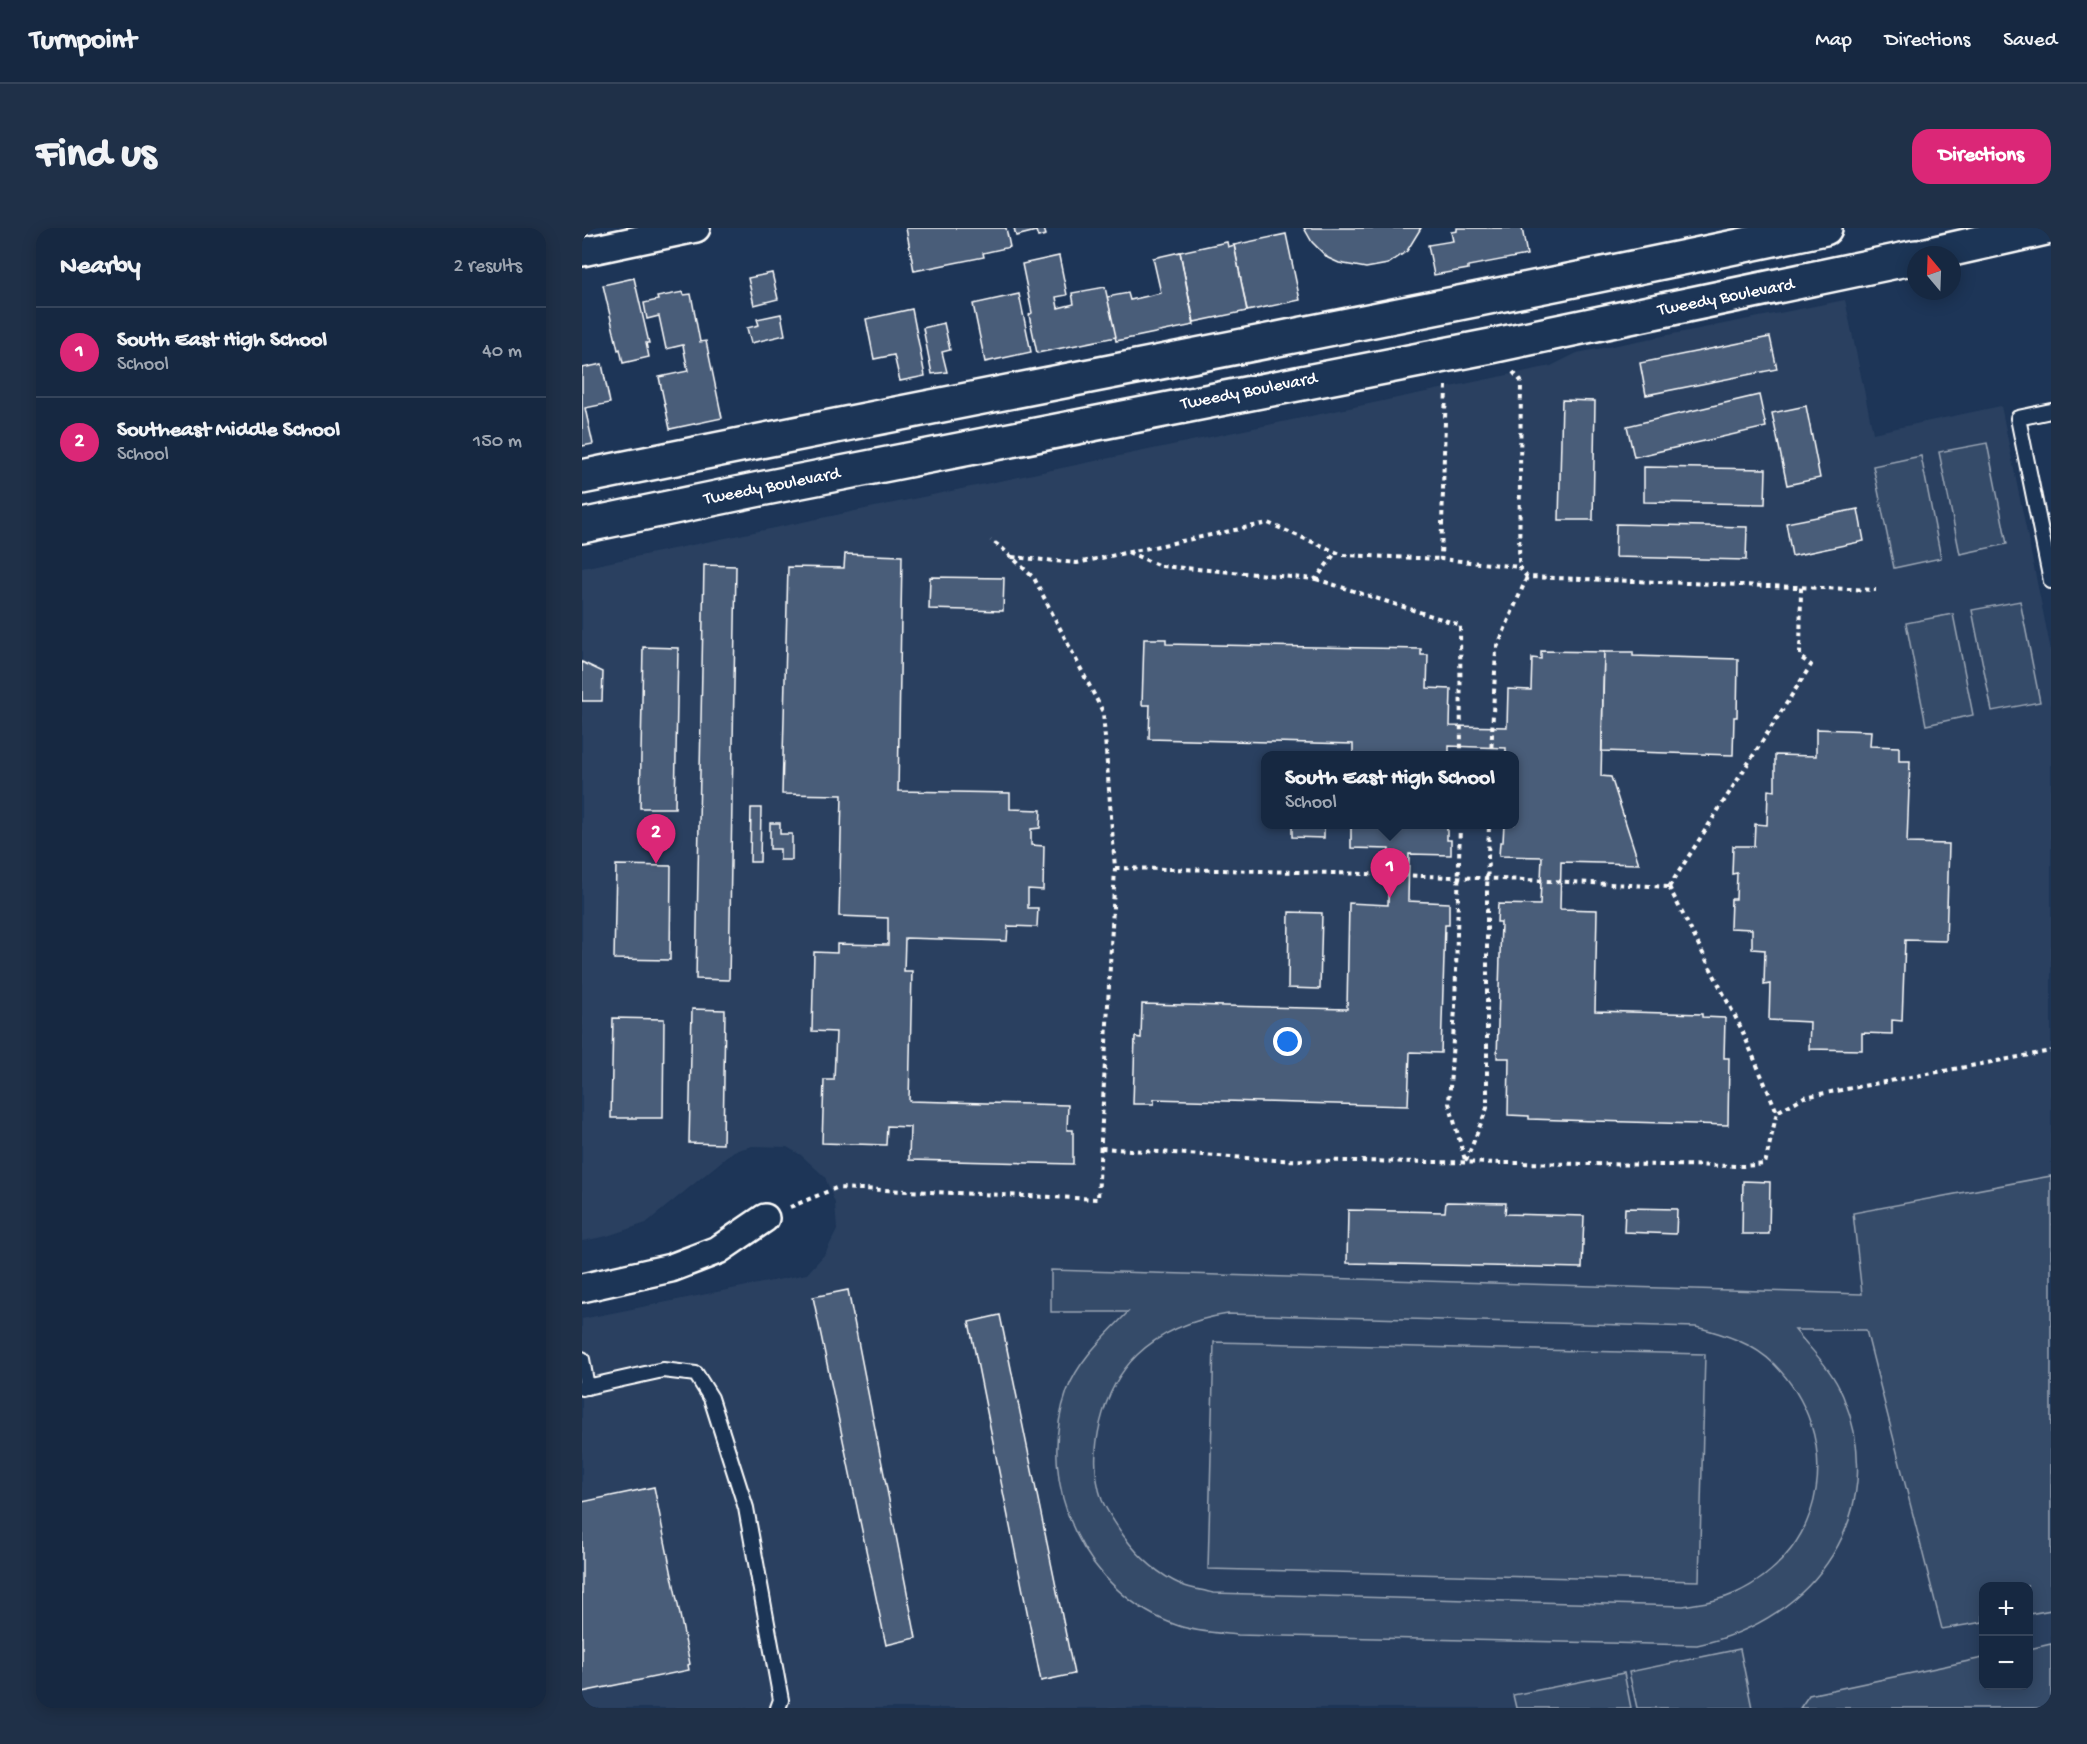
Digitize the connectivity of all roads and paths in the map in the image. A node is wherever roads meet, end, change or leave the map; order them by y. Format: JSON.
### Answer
{"nodes":[{"id":1,"x":696,"y":228,"type":"edge"},
{"id":2,"x":1825,"y":228,"type":"edge"},
{"id":3,"x":2046,"y":228,"type":"edge"},
{"id":4,"x":1961,"y":247,"type":"edge"},
{"id":5,"x":582,"y":252,"type":"edge"},
{"id":6,"x":1907,"y":259,"type":"edge"},
{"id":7,"x":1491,"y":346,"type":"junction"},
{"id":8,"x":1453,"y":379,"type":"dead end"},
{"id":9,"x":2051,"y":411,"type":"edge"},
{"id":10,"x":582,"y":477,"type":"edge"},
{"id":11,"x":582,"y":526,"type":"edge"},
{"id":12,"x":991,"y":540,"type":"dead end"},
{"id":13,"x":1127,"y":552,"type":"junction"},
{"id":14,"x":1336,"y":552,"type":"junction"},
{"id":15,"x":1012,"y":557,"type":"junction"},
{"id":16,"x":1441,"y":559,"type":"junction"},
{"id":17,"x":1519,"y":567,"type":"junction"},
{"id":18,"x":1527,"y":577,"type":"junction"},
{"id":19,"x":1316,"y":579,"type":"junction"},
{"id":20,"x":2051,"y":581,"type":"edge"},
{"id":21,"x":1801,"y":587,"type":"junction"},
{"id":22,"x":1876,"y":590,"type":"dead end"},
{"id":23,"x":1461,"y":751,"type":"edge"},
{"id":24,"x":1491,"y":751,"type":"edge"},
{"id":25,"x":1460,"y":829,"type":"edge"},
{"id":26,"x":1489,"y":829,"type":"edge"},
{"id":27,"x":1115,"y":868,"type":"junction"},
{"id":28,"x":1458,"y":877,"type":"junction"},
{"id":29,"x":1487,"y":877,"type":"junction"},
{"id":30,"x":1669,"y":887,"type":"junction"},
{"id":31,"x":2051,"y":1051,"type":"edge"},
{"id":32,"x":1777,"y":1112,"type":"junction"},
{"id":33,"x":1101,"y":1148,"type":"junction"},
{"id":34,"x":1466,"y":1161,"type":"junction"},
{"id":35,"x":765,"y":1218,"type":"joint"},
{"id":36,"x":582,"y":1288,"type":"edge"},
{"id":37,"x":582,"y":1359,"type":"edge"},
{"id":38,"x":584,"y":1387,"type":"edge"},
{"id":39,"x":777,"y":1708,"type":"edge"}],
"edges":[{"from":1,"to":5,"type":"street"},
{"from":2,"to":10,"type":"main road"},
{"from":3,"to":4,"type":"main road"},
{"from":6,"to":7,"type":"main road","name":"Tweedy Boulevard"},
{"from":7,"to":11,"type":"main road","name":"Tweedy Boulevard"},
{"from":7,"to":17,"type":"path"},
{"from":8,"to":16,"type":"path"},
{"from":9,"to":20,"type":"lane"},
{"from":12,"to":15,"type":"path"},
{"from":13,"to":14,"type":"path"},
{"from":13,"to":15,"type":"path"},
{"from":13,"to":19,"type":"path"},
{"from":14,"to":16,"type":"path"},
{"from":14,"to":19,"type":"path"},
{"from":15,"to":27,"type":"path"},
{"from":16,"to":17,"type":"path"},
{"from":17,"to":18,"type":"path"},
{"from":18,"to":21,"type":"path"},
{"from":18,"to":24,"type":"path"},
{"from":19,"to":23,"type":"path"},
{"from":21,"to":22,"type":"path"},
{"from":21,"to":30,"type":"path"},
{"from":25,"to":28,"type":"path"},
{"from":26,"to":29,"type":"path"},
{"from":27,"to":28,"type":"path"},
{"from":27,"to":33,"type":"path"},
{"from":28,"to":29,"type":"path"},
{"from":28,"to":34,"type":"path"},
{"from":29,"to":30,"type":"path"},
{"from":29,"to":34,"type":"path"},
{"from":30,"to":32,"type":"path"},
{"from":31,"to":32,"type":"path"},
{"from":32,"to":34,"type":"path"},
{"from":33,"to":34,"type":"path"},
{"from":33,"to":35,"type":"path"},
{"from":35,"to":36,"type":"street"},
{"from":37,"to":38,"type":"lane"},
{"from":38,"to":39,"type":"lane"}]}
